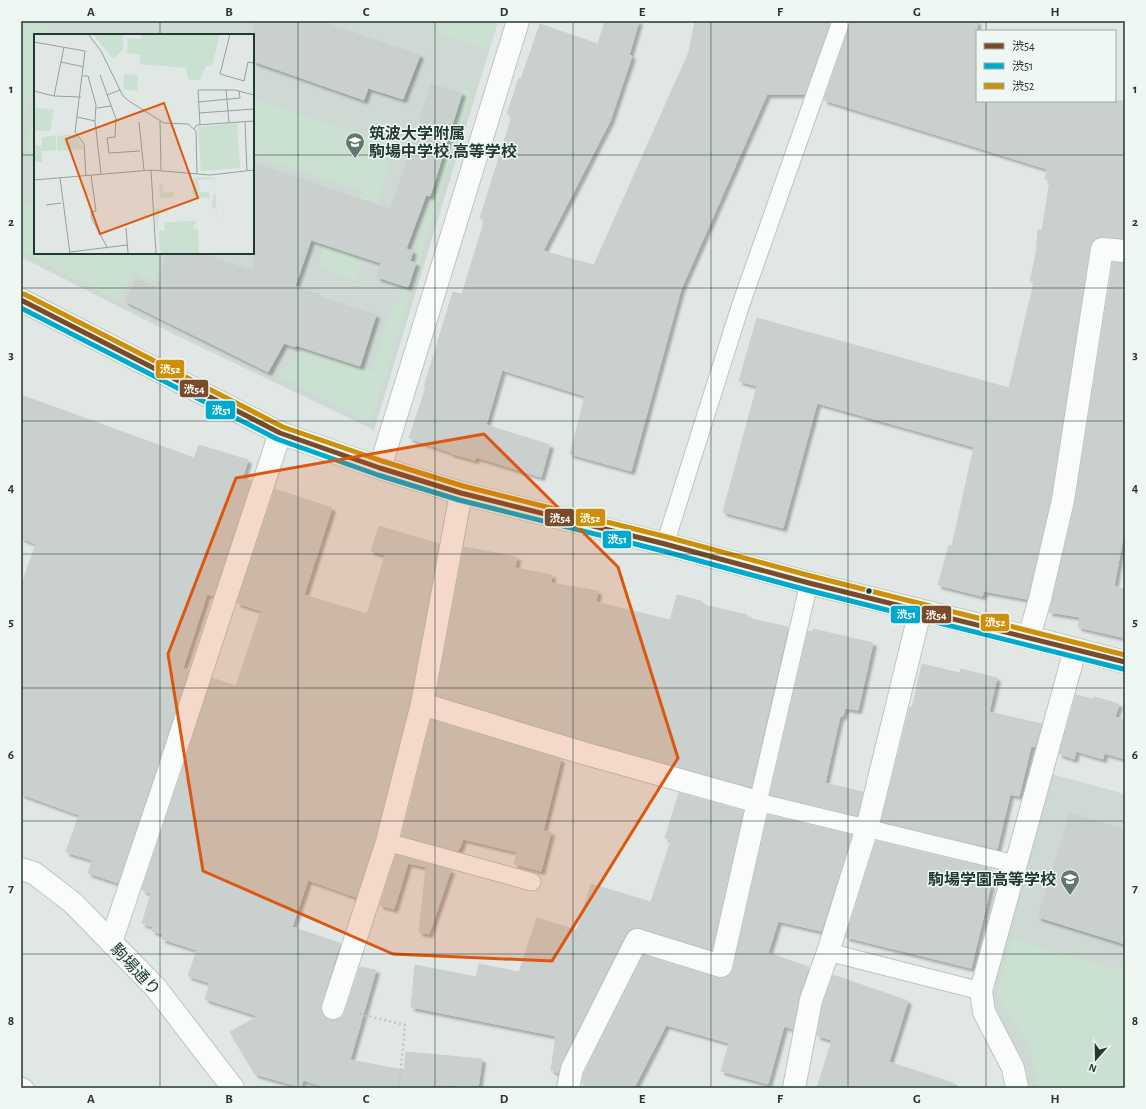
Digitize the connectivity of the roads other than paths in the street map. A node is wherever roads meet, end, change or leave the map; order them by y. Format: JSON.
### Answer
{"nodes":[{"id":1,"x":518,"y":21,"type":"edge"},
{"id":2,"x":841,"y":21,"type":"edge"},
{"id":3,"x":1125,"y":251,"type":"edge"},
{"id":4,"x":21,"y":300,"type":"edge"},
{"id":5,"x":280,"y":433,"type":"junction"},
{"id":6,"x":380,"y":468,"type":"junction"},
{"id":7,"x":461,"y":493,"type":"junction"},
{"id":8,"x":665,"y":544,"type":"junction"},
{"id":9,"x":809,"y":583,"type":"junction"},
{"id":10,"x":920,"y":611,"type":"junction"},
{"id":11,"x":1028,"y":637,"type":"junction"},
{"id":12,"x":1075,"y":650,"type":"junction"},
{"id":13,"x":1125,"y":662,"type":"edge"},
{"id":14,"x":422,"y":704,"type":"junction"},
{"id":15,"x":758,"y":802,"type":"junction"},
{"id":16,"x":867,"y":828,"type":"junction"},
{"id":17,"x":387,"y":842,"type":"junction"},
{"id":18,"x":1015,"y":864,"type":"junction"},
{"id":19,"x":21,"y":869,"type":"edge"},
{"id":20,"x":532,"y":882,"type":"dead end"},
{"id":21,"x":111,"y":942,"type":"junction"},
{"id":22,"x":828,"y":952,"type":"junction"},
{"id":23,"x":981,"y":990,"type":"junction"},
{"id":24,"x":333,"y":1008,"type":"road end"},
{"id":25,"x":21,"y":1086,"type":"edge"},
{"id":26,"x":25,"y":1088,"type":"edge"},
{"id":27,"x":233,"y":1088,"type":"edge"},
{"id":28,"x":568,"y":1088,"type":"edge"},
{"id":29,"x":794,"y":1088,"type":"edge"},
{"id":30,"x":1017,"y":1088,"type":"edge"}],
"edges":[{"from":1,"to":6,"type":"street"},
{"from":2,"to":8,"type":"lane"},
{"from":3,"to":11,"type":"street"},
{"from":4,"to":5,"type":"street"},
{"from":5,"to":6,"type":"street"},
{"from":5,"to":21,"type":"street"},
{"from":6,"to":7,"type":"street"},
{"from":7,"to":8,"type":"street"},
{"from":7,"to":14,"type":"street"},
{"from":8,"to":9,"type":"street"},
{"from":9,"to":10,"type":"street"},
{"from":9,"to":15,"type":"lane"},
{"from":10,"to":11,"type":"street"},
{"from":10,"to":16,"type":"street"},
{"from":11,"to":12,"type":"street"},
{"from":12,"to":13,"type":"street"},
{"from":12,"to":18,"type":"street"},
{"from":14,"to":15,"type":"street"},
{"from":14,"to":17,"type":"street"},
{"from":15,"to":16,"type":"lane"},
{"from":15,"to":28,"type":"street"},
{"from":16,"to":18,"type":"lane"},
{"from":16,"to":22,"type":"street"},
{"from":17,"to":20,"type":"lane"},
{"from":17,"to":24,"type":"street"},
{"from":18,"to":23,"type":"street"},
{"from":19,"to":21,"type":"street","name":"駒場通り"},
{"from":21,"to":27,"type":"street","name":"駒場通り"},
{"from":22,"to":23,"type":"lane"},
{"from":22,"to":29,"type":"street"},
{"from":23,"to":30,"type":"street"},
{"from":25,"to":26,"type":"lane"}]}
